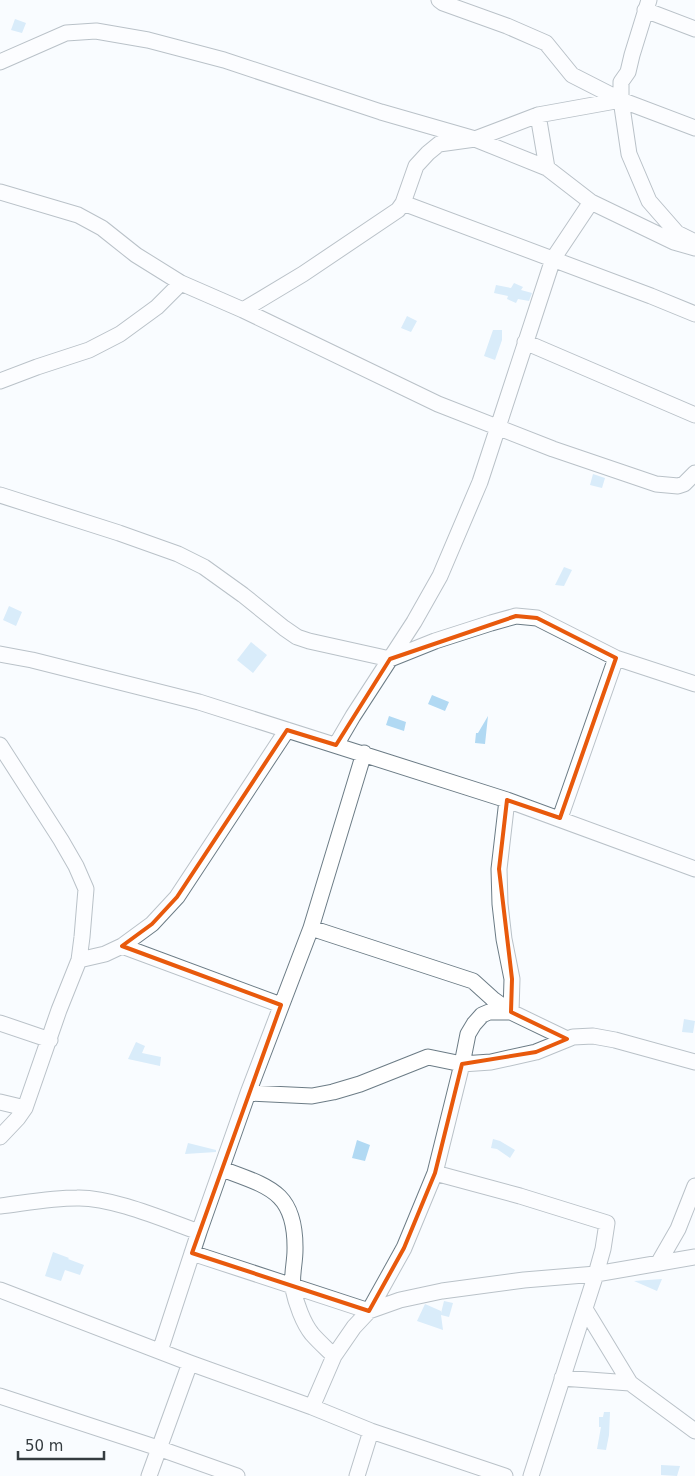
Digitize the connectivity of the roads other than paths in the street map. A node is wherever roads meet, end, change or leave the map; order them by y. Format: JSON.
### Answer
{"nodes":[{"id":1,"x":439,"y":0,"type":"edge"},
{"id":2,"x":647,"y":5,"type":"edge"},
{"id":3,"x":695,"y":29,"type":"edge"},
{"id":4,"x":0,"y":62,"type":"edge"},
{"id":5,"x":621,"y":100,"type":"junction"},
{"id":6,"x":538,"y":115,"type":"junction"},
{"id":7,"x":695,"y":128,"type":"edge"},
{"id":8,"x":475,"y":139,"type":"junction"},
{"id":9,"x":547,"y":168,"type":"junction"},
{"id":10,"x":0,"y":192,"type":"edge"},
{"id":11,"x":592,"y":202,"type":"junction"},
{"id":12,"x":403,"y":203,"type":"junction"},
{"id":13,"x":695,"y":242,"type":"edge"},
{"id":14,"x":695,"y":248,"type":"edge"},
{"id":15,"x":553,"y":259,"type":"junction"},
{"id":16,"x":181,"y":283,"type":"junction"},
{"id":17,"x":242,"y":310,"type":"junction"},
{"id":18,"x":695,"y":314,"type":"edge"},
{"id":19,"x":525,"y":342,"type":"junction"},
{"id":20,"x":0,"y":382,"type":"edge"},
{"id":21,"x":695,"y":415,"type":"edge"},
{"id":22,"x":497,"y":428,"type":"junction"},
{"id":23,"x":695,"y":473,"type":"edge"},
{"id":24,"x":0,"y":495,"type":"edge"},
{"id":25,"x":0,"y":654,"type":"edge"},
{"id":26,"x":616,"y":658,"type":"junction"},
{"id":27,"x":390,"y":659,"type":"junction"},
{"id":28,"x":695,"y":684,"type":"edge"},
{"id":29,"x":287,"y":730,"type":"junction"},
{"id":30,"x":0,"y":745,"type":"edge"},
{"id":31,"x":336,"y":745,"type":"junction"},
{"id":32,"x":364,"y":753,"type":"junction"},
{"id":33,"x":507,"y":800,"type":"junction"},
{"id":34,"x":560,"y":818,"type":"junction"},
{"id":35,"x":695,"y":869,"type":"edge"},
{"id":36,"x":311,"y":928,"type":"junction"},
{"id":37,"x":122,"y":946,"type":"junction"},
{"id":38,"x":79,"y":960,"type":"junction"},
{"id":39,"x":281,"y":1005,"type":"junction"},
{"id":40,"x":511,"y":1012,"type":"junction"},
{"id":41,"x":0,"y":1023,"type":"edge"},
{"id":42,"x":567,"y":1039,"type":"junction"},
{"id":43,"x":50,"y":1040,"type":"junction"},
{"id":44,"x":695,"y":1062,"type":"edge"},
{"id":45,"x":462,"y":1064,"type":"junction"},
{"id":46,"x":248,"y":1093,"type":"junction"},
{"id":47,"x":0,"y":1102,"type":"edge"},
{"id":48,"x":25,"y":1108,"type":"junction"},
{"id":49,"x":0,"y":1137,"type":"edge"},
{"id":50,"x":222,"y":1169,"type":"junction"},
{"id":51,"x":435,"y":1173,"type":"junction"},
{"id":52,"x":695,"y":1186,"type":"edge"},
{"id":53,"x":0,"y":1206,"type":"edge"},
{"id":54,"x":199,"y":1232,"type":"junction"},
{"id":55,"x":192,"y":1253,"type":"junction"},
{"id":56,"x":695,"y":1257,"type":"edge"},
{"id":57,"x":658,"y":1262,"type":"junction"},
{"id":58,"x":596,"y":1274,"type":"junction"},
{"id":59,"x":293,"y":1287,"type":"junction"},
{"id":60,"x":0,"y":1290,"type":"edge"},
{"id":61,"x":585,"y":1309,"type":"junction"},
{"id":62,"x":369,"y":1311,"type":"junction"},
{"id":63,"x":160,"y":1351,"type":"junction"},
{"id":64,"x":334,"y":1356,"type":"junction"},
{"id":65,"x":190,"y":1363,"type":"junction"},
{"id":66,"x":562,"y":1378,"type":"junction"},
{"id":67,"x":630,"y":1383,"type":"junction"},
{"id":68,"x":0,"y":1396,"type":"edge"},
{"id":69,"x":312,"y":1408,"type":"junction"},
{"id":70,"x":371,"y":1431,"type":"junction"},
{"id":71,"x":695,"y":1432,"type":"edge"},
{"id":72,"x":158,"y":1448,"type":"junction"},
{"id":73,"x":149,"y":1476,"type":"edge"},
{"id":74,"x":237,"y":1476,"type":"edge"},
{"id":75,"x":356,"y":1476,"type":"edge"},
{"id":76,"x":505,"y":1476,"type":"edge"},
{"id":77,"x":531,"y":1476,"type":"edge"}],
"edges":[{"from":1,"to":5,"type":"street"},
{"from":2,"to":3,"type":"street"},
{"from":2,"to":5,"type":"street"},
{"from":4,"to":8,"type":"street"},
{"from":5,"to":6,"type":"street"},
{"from":5,"to":7,"type":"street"},
{"from":5,"to":13,"type":"street"},
{"from":6,"to":8,"type":"street"},
{"from":6,"to":9,"type":"street"},
{"from":8,"to":9,"type":"street"},
{"from":8,"to":12,"type":"street"},
{"from":9,"to":11,"type":"street"},
{"from":10,"to":16,"type":"street"},
{"from":11,"to":14,"type":"street"},
{"from":11,"to":15,"type":"street"},
{"from":12,"to":15,"type":"street"},
{"from":12,"to":17,"type":"street"},
{"from":15,"to":18,"type":"street"},
{"from":15,"to":19,"type":"street"},
{"from":16,"to":17,"type":"street"},
{"from":16,"to":20,"type":"street"},
{"from":17,"to":22,"type":"street"},
{"from":19,"to":21,"type":"street"},
{"from":19,"to":22,"type":"street"},
{"from":22,"to":23,"type":"street"},
{"from":22,"to":27,"type":"street"},
{"from":24,"to":27,"type":"street"},
{"from":25,"to":29,"type":"street"},
{"from":26,"to":27,"type":"street"},
{"from":26,"to":28,"type":"street"},
{"from":26,"to":34,"type":"street"},
{"from":27,"to":31,"type":"street"},
{"from":29,"to":31,"type":"street"},
{"from":29,"to":37,"type":"street"},
{"from":30,"to":38,"type":"street"},
{"from":31,"to":32,"type":"street"},
{"from":32,"to":33,"type":"street"},
{"from":32,"to":36,"type":"street"},
{"from":33,"to":34,"type":"street"},
{"from":33,"to":40,"type":"street"},
{"from":34,"to":35,"type":"street"},
{"from":36,"to":39,"type":"street"},
{"from":36,"to":40,"type":"street"},
{"from":37,"to":38,"type":"street"},
{"from":37,"to":39,"type":"street"},
{"from":38,"to":43,"type":"street"},
{"from":39,"to":46,"type":"street"},
{"from":40,"to":42,"type":"street"},
{"from":40,"to":45,"type":"street"},
{"from":41,"to":43,"type":"street"},
{"from":42,"to":44,"type":"street"},
{"from":42,"to":45,"type":"street"},
{"from":43,"to":48,"type":"street"},
{"from":45,"to":46,"type":"street"},
{"from":45,"to":51,"type":"street"},
{"from":46,"to":50,"type":"street"},
{"from":47,"to":48,"type":"street"},
{"from":48,"to":49,"type":"street"},
{"from":50,"to":54,"type":"street"},
{"from":50,"to":59,"type":"street"},
{"from":51,"to":58,"type":"street"},
{"from":51,"to":62,"type":"street"},
{"from":52,"to":57,"type":"street"},
{"from":53,"to":54,"type":"street"},
{"from":54,"to":55,"type":"street"},
{"from":55,"to":59,"type":"street"},
{"from":55,"to":63,"type":"street"},
{"from":56,"to":57,"type":"street"},
{"from":57,"to":58,"type":"street"},
{"from":58,"to":61,"type":"street"},
{"from":58,"to":62,"type":"street"},
{"from":59,"to":62,"type":"street"},
{"from":59,"to":64,"type":"street"},
{"from":60,"to":63,"type":"street"},
{"from":61,"to":66,"type":"street"},
{"from":61,"to":67,"type":"street"},
{"from":62,"to":64,"type":"street"},
{"from":63,"to":65,"type":"street"},
{"from":64,"to":69,"type":"street"},
{"from":65,"to":69,"type":"street"},
{"from":65,"to":72,"type":"street"},
{"from":66,"to":67,"type":"street"},
{"from":66,"to":77,"type":"street"},
{"from":67,"to":71,"type":"street"},
{"from":68,"to":72,"type":"street"},
{"from":69,"to":70,"type":"street"},
{"from":70,"to":75,"type":"street"},
{"from":70,"to":76,"type":"street"},
{"from":72,"to":73,"type":"street"},
{"from":72,"to":74,"type":"street"}]}
